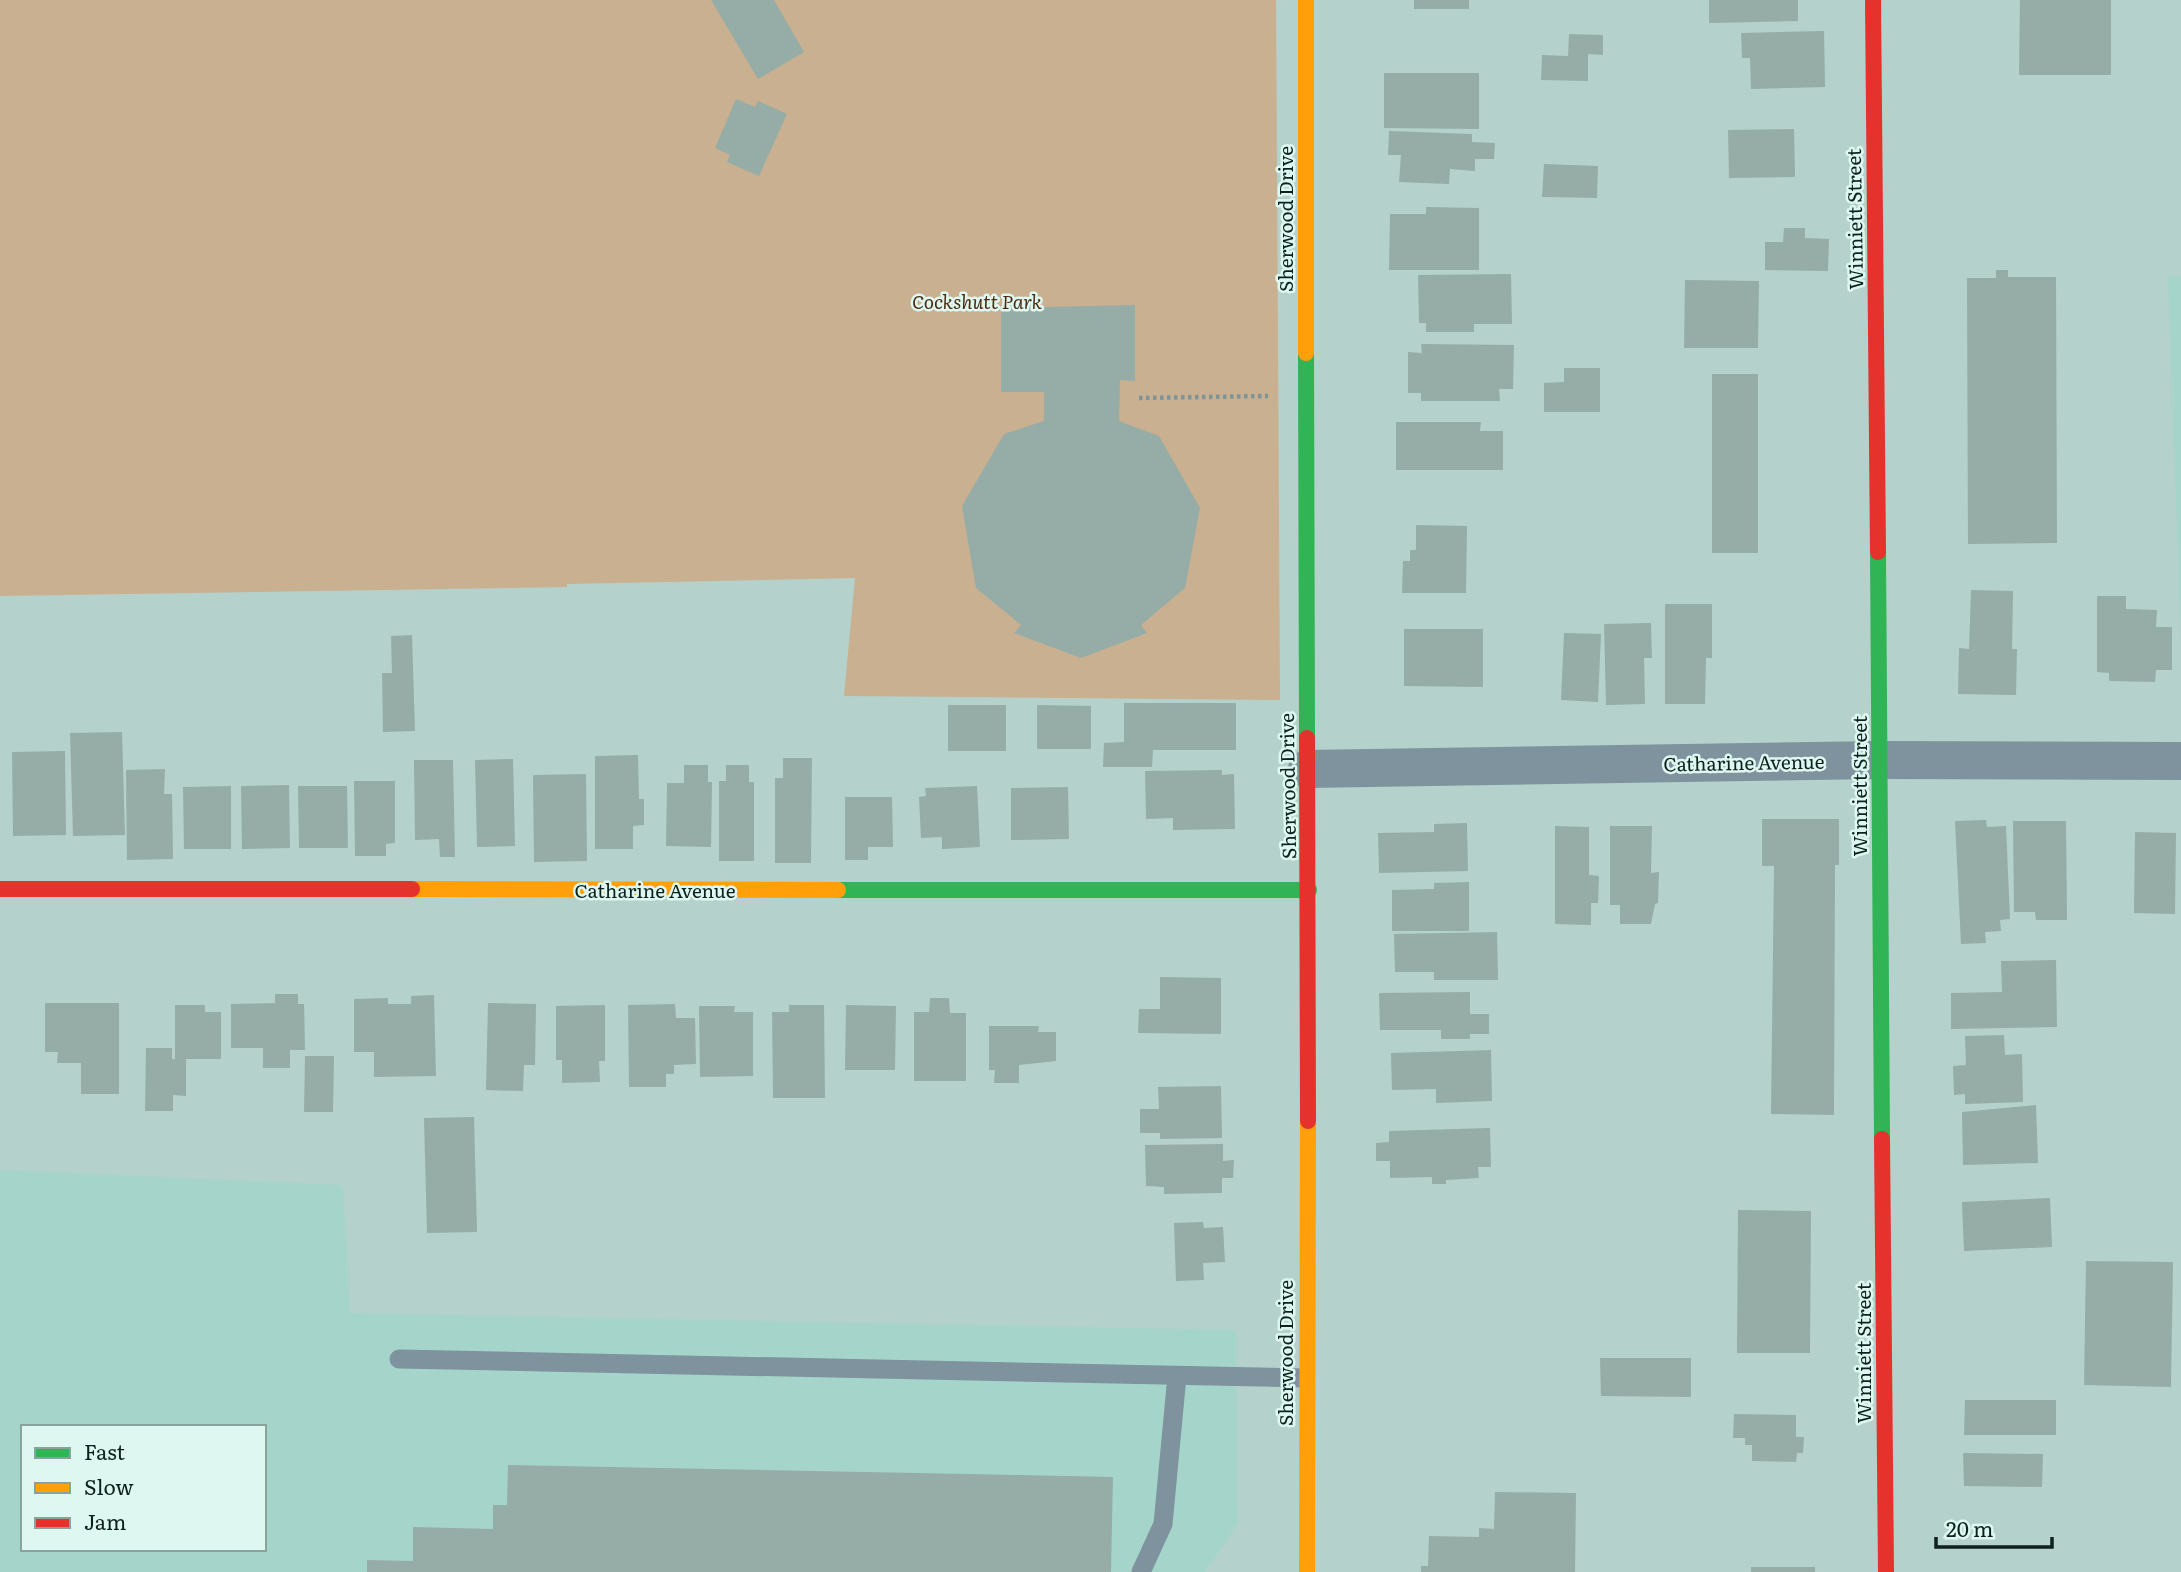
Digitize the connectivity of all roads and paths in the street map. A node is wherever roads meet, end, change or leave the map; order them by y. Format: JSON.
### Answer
{"nodes":[{"id":1,"x":1306,"y":0,"type":"edge"},
{"id":2,"x":1873,"y":0,"type":"edge"},
{"id":3,"x":1306,"y":396,"type":"junction"},
{"id":4,"x":1139,"y":398,"type":"dead end"},
{"id":5,"x":1880,"y":760,"type":"junction"},
{"id":6,"x":2181,"y":761,"type":"edge"},
{"id":7,"x":1307,"y":769,"type":"junction"},
{"id":8,"x":0,"y":889,"type":"edge"},
{"id":9,"x":1309,"y":890,"type":"junction"},
{"id":10,"x":399,"y":1359,"type":"dead end"},
{"id":11,"x":1177,"y":1376,"type":"junction"},
{"id":12,"x":1305,"y":1378,"type":"junction"},
{"id":13,"x":1140,"y":1572,"type":"edge"},
{"id":14,"x":1307,"y":1572,"type":"edge"},
{"id":15,"x":1886,"y":1572,"type":"edge"}],
"edges":[{"from":1,"to":3,"type":"street","name":"Sherwood Drive"},
{"from":2,"to":5,"type":"street","name":"Winniett Street"},
{"from":3,"to":4,"type":"path"},
{"from":3,"to":7,"type":"street","name":"Sherwood Drive"},
{"from":5,"to":6,"type":"street","name":"Catharine Avenue"},
{"from":5,"to":7,"type":"street","name":"Catharine Avenue"},
{"from":5,"to":15,"type":"street","name":"Winniett Street"},
{"from":7,"to":9,"type":"street","name":"Sherwood Drive"},
{"from":8,"to":9,"type":"street","name":"Catharine Avenue"},
{"from":9,"to":12,"type":"street","name":"Sherwood Drive"},
{"from":10,"to":11,"type":"lane"},
{"from":11,"to":12,"type":"lane"},
{"from":11,"to":13,"type":"lane"},
{"from":12,"to":14,"type":"street","name":"Sherwood Drive"}]}
